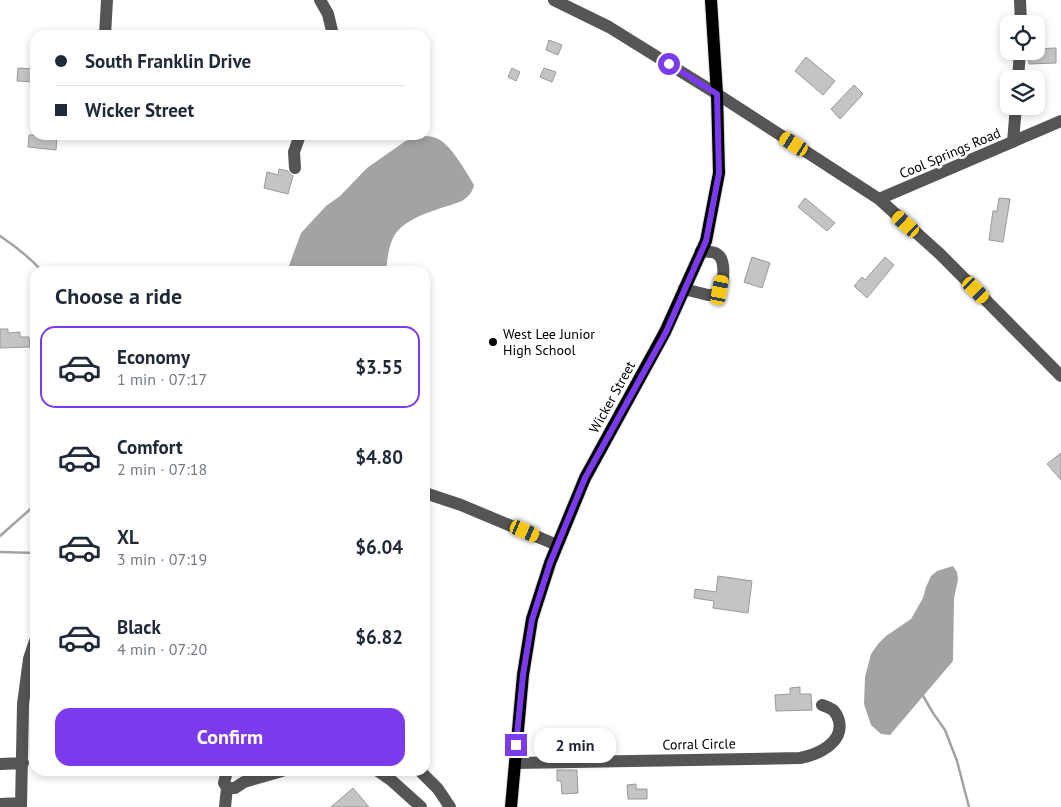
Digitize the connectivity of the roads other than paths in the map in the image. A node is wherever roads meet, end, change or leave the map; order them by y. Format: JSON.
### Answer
{"nodes":[{"id":1,"x":107,"y":0,"type":"edge"},
{"id":2,"x":320,"y":0,"type":"edge"},
{"id":3,"x":554,"y":0,"type":"edge"},
{"id":4,"x":711,"y":0,"type":"edge"},
{"id":5,"x":1020,"y":0,"type":"edge"},
{"id":6,"x":1021,"y":15,"type":"edge"},
{"id":7,"x":105,"y":30,"type":"edge"},
{"id":8,"x":332,"y":30,"type":"edge"},
{"id":9,"x":717,"y":94,"type":"junction"},
{"id":10,"x":1015,"y":115,"type":"edge"},
{"id":11,"x":1061,"y":121,"type":"edge"},
{"id":12,"x":298,"y":140,"type":"edge"},
{"id":13,"x":1013,"y":142,"type":"junction"},
{"id":14,"x":295,"y":168,"type":"dead end"},
{"id":15,"x":879,"y":200,"type":"junction"},
{"id":16,"x":701,"y":251,"type":"junction"},
{"id":17,"x":684,"y":289,"type":"junction"},
{"id":18,"x":1061,"y":376,"type":"edge"},
{"id":19,"x":430,"y":495,"type":"edge"},
{"id":20,"x":557,"y":545,"type":"junction"},
{"id":21,"x":30,"y":656,"type":"edge"},
{"id":22,"x":822,"y":705,"type":"dead end"},
{"id":23,"x":23,"y":763,"type":"junction"},
{"id":24,"x":515,"y":763,"type":"junction"},
{"id":25,"x":0,"y":764,"type":"edge"},
{"id":26,"x":226,"y":776,"type":"edge"},
{"id":27,"x":265,"y":776,"type":"edge"},
{"id":28,"x":385,"y":776,"type":"edge"},
{"id":29,"x":425,"y":776,"type":"edge"},
{"id":30,"x":227,"y":788,"type":"junction"},
{"id":31,"x":0,"y":804,"type":"edge"},
{"id":32,"x":21,"y":805,"type":"edge"},
{"id":33,"x":447,"y":806,"type":"edge"},
{"id":34,"x":225,"y":807,"type":"edge"},
{"id":35,"x":422,"y":807,"type":"edge"},
{"id":36,"x":510,"y":807,"type":"edge"}],
"edges":[{"from":1,"to":7,"type":"street"},
{"from":2,"to":8,"type":"street"},
{"from":3,"to":9,"type":"street"},
{"from":4,"to":9,"type":"main road","name":"Wicker Street"},
{"from":5,"to":6,"type":"street"},
{"from":9,"to":15,"type":"street"},
{"from":9,"to":16,"type":"main road","name":"Wicker Street"},
{"from":10,"to":13,"type":"street"},
{"from":11,"to":13,"type":"street","name":"Cool Springs Road"},
{"from":12,"to":14,"type":"street"},
{"from":13,"to":15,"type":"street","name":"Cool Springs Road"},
{"from":15,"to":18,"type":"street"},
{"from":16,"to":17,"type":"main road","name":"Wicker Street"},
{"from":16,"to":17,"type":"street"},
{"from":17,"to":20,"type":"main road","name":"Wicker Street"},
{"from":19,"to":20,"type":"street"},
{"from":20,"to":24,"type":"main road","name":"Wicker Street"},
{"from":21,"to":23,"type":"street"},
{"from":22,"to":24,"type":"street","name":"Corral Circle"},
{"from":23,"to":25,"type":"street"},
{"from":23,"to":32,"type":"street"},
{"from":24,"to":36,"type":"main road","name":"Wicker Street"},
{"from":26,"to":30,"type":"street"},
{"from":27,"to":30,"type":"street"},
{"from":28,"to":35,"type":"street"},
{"from":29,"to":33,"type":"street"},
{"from":30,"to":34,"type":"street"},
{"from":31,"to":32,"type":"street"}]}
